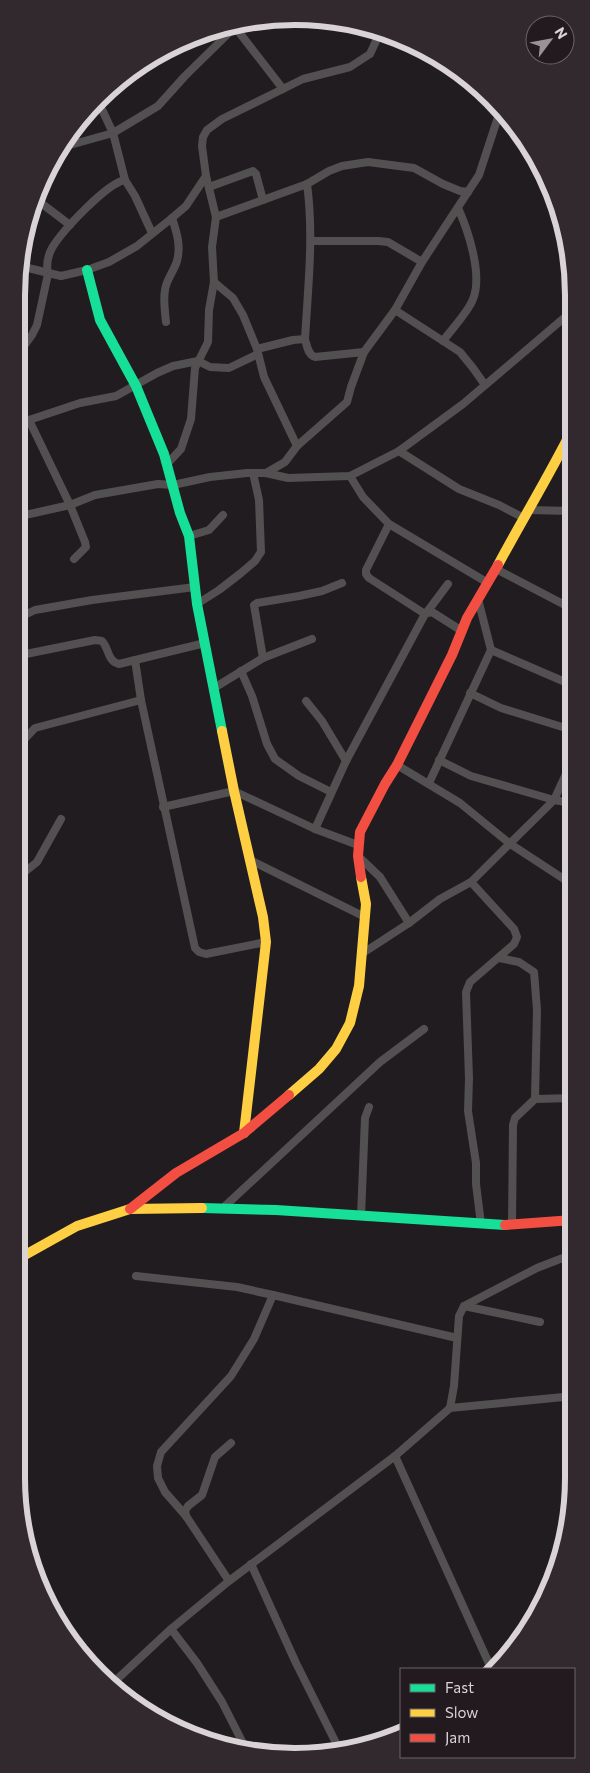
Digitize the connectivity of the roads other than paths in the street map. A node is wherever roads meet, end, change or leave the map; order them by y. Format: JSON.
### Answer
{"nodes":[{"id":1,"x":239,"y":31,"type":"edge"},
{"id":2,"x":230,"y":33,"type":"edge"},
{"id":3,"x":376,"y":37,"type":"edge"},
{"id":4,"x":283,"y":89,"type":"junction"},
{"id":5,"x":101,"y":107,"type":"edge"},
{"id":6,"x":498,"y":117,"type":"edge"},
{"id":7,"x":113,"y":133,"type":"junction"},
{"id":8,"x":71,"y":145,"type":"edge"},
{"id":9,"x":206,"y":176,"type":"junction"},
{"id":10,"x":125,"y":180,"type":"junction"},
{"id":11,"x":307,"y":184,"type":"junction"},
{"id":12,"x":209,"y":187,"type":"junction"},
{"id":13,"x":468,"y":192,"type":"junction"},
{"id":14,"x":263,"y":200,"type":"junction"},
{"id":15,"x":41,"y":203,"type":"edge"},
{"id":16,"x":458,"y":208,"type":"junction"},
{"id":17,"x":216,"y":217,"type":"junction"},
{"id":18,"x":172,"y":218,"type":"junction"},
{"id":19,"x":70,"y":225,"type":"junction"},
{"id":20,"x":152,"y":234,"type":"junction"},
{"id":21,"x":311,"y":241,"type":"junction"},
{"id":22,"x":422,"y":262,"type":"junction"},
{"id":23,"x":27,"y":267,"type":"edge"},
{"id":24,"x":87,"y":270,"type":"junction"},
{"id":25,"x":48,"y":274,"type":"junction"},
{"id":26,"x":214,"y":282,"type":"junction"},
{"id":27,"x":395,"y":310,"type":"junction"},
{"id":28,"x":565,"y":318,"type":"edge"},
{"id":29,"x":166,"y":322,"type":"dead end"},
{"id":30,"x":305,"y":339,"type":"junction"},
{"id":31,"x":443,"y":340,"type":"junction"},
{"id":32,"x":25,"y":345,"type":"edge"},
{"id":33,"x":258,"y":352,"type":"junction"},
{"id":34,"x":364,"y":352,"type":"junction"},
{"id":35,"x":198,"y":360,"type":"junction"},
{"id":36,"x":484,"y":385,"type":"junction"},
{"id":37,"x":136,"y":386,"type":"junction"},
{"id":38,"x":29,"y":420,"type":"junction"},
{"id":39,"x":25,"y":422,"type":"edge"},
{"id":40,"x":565,"y":444,"type":"edge"},
{"id":41,"x":297,"y":446,"type":"junction"},
{"id":42,"x":399,"y":451,"type":"junction"},
{"id":43,"x":167,"y":464,"type":"junction"},
{"id":44,"x":253,"y":473,"type":"junction"},
{"id":45,"x":266,"y":473,"type":"junction"},
{"id":46,"x":350,"y":476,"type":"junction"},
{"id":47,"x":173,"y":484,"type":"junction"},
{"id":48,"x":70,"y":505,"type":"junction"},
{"id":49,"x":565,"y":511,"type":"edge"},
{"id":50,"x":526,"y":514,"type":"junction"},
{"id":51,"x":25,"y":515,"type":"edge"},
{"id":52,"x":223,"y":515,"type":"dead end"},
{"id":53,"x":389,"y":524,"type":"junction"},
{"id":54,"x":189,"y":536,"type":"junction"},
{"id":55,"x":74,"y":559,"type":"dead end"},
{"id":56,"x":496,"y":569,"type":"junction"},
{"id":57,"x":342,"y":583,"type":"dead end"},
{"id":58,"x":488,"y":583,"type":"junction"},
{"id":59,"x":448,"y":584,"type":"dead end"},
{"id":60,"x":194,"y":587,"type":"junction"},
{"id":61,"x":478,"y":599,"type":"junction"},
{"id":62,"x":197,"y":604,"type":"junction"},
{"id":63,"x":565,"y":606,"type":"edge"},
{"id":64,"x":426,"y":613,"type":"junction"},
{"id":65,"x":25,"y":614,"type":"edge"},
{"id":66,"x":462,"y":631,"type":"junction"},
{"id":67,"x":312,"y":639,"type":"dead end"},
{"id":68,"x":204,"y":642,"type":"junction"},
{"id":69,"x":490,"y":650,"type":"junction"},
{"id":70,"x":25,"y":654,"type":"edge"},
{"id":71,"x":263,"y":658,"type":"junction"},
{"id":72,"x":135,"y":660,"type":"junction"},
{"id":73,"x":241,"y":671,"type":"junction"},
{"id":74,"x":565,"y":682,"type":"edge"},
{"id":75,"x":214,"y":688,"type":"junction"},
{"id":76,"x":470,"y":693,"type":"junction"},
{"id":77,"x":141,"y":700,"type":"junction"},
{"id":78,"x":306,"y":701,"type":"dead end"},
{"id":79,"x":565,"y":728,"type":"edge"},
{"id":80,"x":25,"y":739,"type":"edge"},
{"id":81,"x":439,"y":760,"type":"junction"},
{"id":82,"x":346,"y":761,"type":"junction"},
{"id":83,"x":398,"y":765,"type":"junction"},
{"id":84,"x":565,"y":776,"type":"edge"},
{"id":85,"x":429,"y":783,"type":"junction"},
{"id":86,"x":234,"y":791,"type":"junction"},
{"id":87,"x":331,"y":792,"type":"junction"},
{"id":88,"x":554,"y":800,"type":"junction"},
{"id":89,"x":565,"y":802,"type":"edge"},
{"id":90,"x":164,"y":807,"type":"junction"},
{"id":91,"x":61,"y":819,"type":"dead end"},
{"id":92,"x":315,"y":829,"type":"junction"},
{"id":93,"x":509,"y":843,"type":"junction"},
{"id":94,"x":358,"y":845,"type":"junction"},
{"id":95,"x":358,"y":856,"type":"junction"},
{"id":96,"x":250,"y":860,"type":"junction"},
{"id":97,"x":25,"y":872,"type":"edge"},
{"id":98,"x":565,"y":880,"type":"edge"},
{"id":99,"x":471,"y":882,"type":"junction"},
{"id":100,"x":365,"y":917,"type":"junction"},
{"id":101,"x":409,"y":923,"type":"junction"},
{"id":102,"x":266,"y":942,"type":"junction"},
{"id":103,"x":363,"y":953,"type":"junction"},
{"id":104,"x":499,"y":958,"type":"junction"},
{"id":105,"x":424,"y":1030,"type":"dead end"},
{"id":106,"x":565,"y":1098,"type":"edge"},
{"id":107,"x":535,"y":1099,"type":"junction"},
{"id":108,"x":368,"y":1107,"type":"dead end"},
{"id":109,"x":244,"y":1133,"type":"junction"},
{"id":110,"x":223,"y":1208,"type":"junction"},
{"id":111,"x":130,"y":1209,"type":"junction"},
{"id":112,"x":362,"y":1216,"type":"junction"},
{"id":113,"x":565,"y":1221,"type":"edge"},
{"id":114,"x":481,"y":1224,"type":"junction"},
{"id":115,"x":512,"y":1226,"type":"junction"},
{"id":116,"x":25,"y":1255,"type":"edge"},
{"id":117,"x":565,"y":1257,"type":"edge"},
{"id":118,"x":136,"y":1276,"type":"dead end"},
{"id":119,"x":274,"y":1295,"type":"junction"},
{"id":120,"x":464,"y":1306,"type":"junction"},
{"id":121,"x":540,"y":1322,"type":"dead end"},
{"id":122,"x":457,"y":1338,"type":"junction"},
{"id":123,"x":565,"y":1397,"type":"edge"},
{"id":124,"x":450,"y":1408,"type":"junction"},
{"id":125,"x":231,"y":1443,"type":"dead end"},
{"id":126,"x":395,"y":1456,"type":"junction"},
{"id":127,"x":186,"y":1516,"type":"junction"},
{"id":128,"x":251,"y":1564,"type":"junction"},
{"id":129,"x":228,"y":1581,"type":"junction"},
{"id":130,"x":171,"y":1629,"type":"junction"},
{"id":131,"x":490,"y":1665,"type":"edge"},
{"id":132,"x":116,"y":1680,"type":"edge"},
{"id":133,"x":244,"y":1743,"type":"edge"},
{"id":134,"x":337,"y":1745,"type":"edge"}],
"edges":[{"from":1,"to":4,"type":"street"},
{"from":2,"to":7,"type":"street"},
{"from":3,"to":4,"type":"street"},
{"from":4,"to":9,"type":"street"},
{"from":5,"to":7,"type":"street"},
{"from":6,"to":13,"type":"street"},
{"from":7,"to":8,"type":"street"},
{"from":7,"to":10,"type":"street"},
{"from":9,"to":12,"type":"street"},
{"from":9,"to":18,"type":"street"},
{"from":10,"to":19,"type":"street"},
{"from":10,"to":20,"type":"street"},
{"from":11,"to":13,"type":"street"},
{"from":11,"to":14,"type":"street"},
{"from":11,"to":21,"type":"street"},
{"from":12,"to":14,"type":"street"},
{"from":12,"to":17,"type":"street"},
{"from":13,"to":16,"type":"street"},
{"from":14,"to":17,"type":"street"},
{"from":15,"to":19,"type":"street"},
{"from":16,"to":22,"type":"street"},
{"from":16,"to":31,"type":"street"},
{"from":17,"to":26,"type":"street"},
{"from":18,"to":20,"type":"street"},
{"from":18,"to":29,"type":"street"},
{"from":19,"to":25,"type":"street"},
{"from":20,"to":24,"type":"street"},
{"from":21,"to":22,"type":"street"},
{"from":21,"to":30,"type":"street"},
{"from":22,"to":27,"type":"street"},
{"from":23,"to":25,"type":"street"},
{"from":24,"to":25,"type":"street"},
{"from":24,"to":37,"type":"street"},
{"from":25,"to":32,"type":"street"},
{"from":26,"to":33,"type":"street"},
{"from":26,"to":35,"type":"street"},
{"from":27,"to":31,"type":"street"},
{"from":27,"to":34,"type":"street"},
{"from":28,"to":36,"type":"street"},
{"from":30,"to":33,"type":"street"},
{"from":30,"to":34,"type":"street"},
{"from":31,"to":36,"type":"street"},
{"from":33,"to":35,"type":"street"},
{"from":33,"to":41,"type":"street"},
{"from":34,"to":41,"type":"street"},
{"from":35,"to":37,"type":"street"},
{"from":35,"to":43,"type":"street"},
{"from":36,"to":42,"type":"street"},
{"from":37,"to":38,"type":"street"},
{"from":37,"to":43,"type":"street"},
{"from":38,"to":39,"type":"street"},
{"from":38,"to":48,"type":"street"},
{"from":40,"to":50,"type":"street"},
{"from":41,"to":45,"type":"street"},
{"from":42,"to":46,"type":"street"},
{"from":42,"to":50,"type":"street"},
{"from":43,"to":47,"type":"street"},
{"from":44,"to":45,"type":"street"},
{"from":44,"to":47,"type":"street"},
{"from":44,"to":62,"type":"street"},
{"from":45,"to":46,"type":"street"},
{"from":46,"to":53,"type":"street"},
{"from":47,"to":48,"type":"street"},
{"from":47,"to":54,"type":"street"},
{"from":48,"to":51,"type":"street"},
{"from":48,"to":55,"type":"street"},
{"from":49,"to":50,"type":"street"},
{"from":50,"to":56,"type":"street"},
{"from":52,"to":54,"type":"street"},
{"from":53,"to":58,"type":"street"},
{"from":53,"to":64,"type":"street"},
{"from":54,"to":60,"type":"street"},
{"from":56,"to":58,"type":"street"},
{"from":56,"to":63,"type":"street"},
{"from":57,"to":71,"type":"street"},
{"from":58,"to":61,"type":"street"},
{"from":59,"to":64,"type":"street"},
{"from":60,"to":62,"type":"street"},
{"from":60,"to":65,"type":"street"},
{"from":61,"to":66,"type":"street"},
{"from":61,"to":69,"type":"street"},
{"from":62,"to":68,"type":"street"},
{"from":64,"to":66,"type":"street"},
{"from":64,"to":82,"type":"street"},
{"from":66,"to":83,"type":"street"},
{"from":67,"to":71,"type":"street"},
{"from":68,"to":72,"type":"street"},
{"from":68,"to":75,"type":"street"},
{"from":69,"to":74,"type":"street"},
{"from":69,"to":76,"type":"street"},
{"from":70,"to":72,"type":"street"},
{"from":71,"to":73,"type":"street"},
{"from":72,"to":77,"type":"street"},
{"from":73,"to":75,"type":"street"},
{"from":73,"to":87,"type":"street"},
{"from":75,"to":86,"type":"street"},
{"from":76,"to":79,"type":"street"},
{"from":76,"to":81,"type":"street"},
{"from":77,"to":80,"type":"street"},
{"from":77,"to":90,"type":"street"},
{"from":78,"to":82,"type":"street"},
{"from":81,"to":85,"type":"street"},
{"from":81,"to":88,"type":"street"},
{"from":82,"to":87,"type":"street"},
{"from":83,"to":85,"type":"street"},
{"from":83,"to":94,"type":"street"},
{"from":84,"to":88,"type":"street"},
{"from":85,"to":93,"type":"street"},
{"from":86,"to":90,"type":"street"},
{"from":86,"to":92,"type":"street"},
{"from":86,"to":96,"type":"street"},
{"from":87,"to":92,"type":"street"},
{"from":88,"to":89,"type":"street"},
{"from":88,"to":93,"type":"street"},
{"from":90,"to":102,"type":"street"},
{"from":91,"to":97,"type":"street"},
{"from":92,"to":94,"type":"street"},
{"from":93,"to":98,"type":"street"},
{"from":93,"to":99,"type":"street"},
{"from":94,"to":95,"type":"street"},
{"from":95,"to":100,"type":"street"},
{"from":95,"to":101,"type":"street"},
{"from":96,"to":100,"type":"street"},
{"from":96,"to":102,"type":"street"},
{"from":99,"to":101,"type":"street"},
{"from":99,"to":104,"type":"street"},
{"from":100,"to":103,"type":"street"},
{"from":101,"to":103,"type":"street"},
{"from":102,"to":109,"type":"street"},
{"from":103,"to":109,"type":"street"},
{"from":104,"to":107,"type":"street"},
{"from":104,"to":114,"type":"street"},
{"from":105,"to":110,"type":"street"},
{"from":106,"to":107,"type":"street"},
{"from":107,"to":115,"type":"street"},
{"from":108,"to":112,"type":"street"},
{"from":109,"to":111,"type":"street"},
{"from":110,"to":111,"type":"street"},
{"from":110,"to":112,"type":"street"},
{"from":111,"to":116,"type":"street"},
{"from":112,"to":114,"type":"street"},
{"from":113,"to":115,"type":"street"},
{"from":114,"to":115,"type":"street"},
{"from":117,"to":120,"type":"street"},
{"from":118,"to":119,"type":"street"},
{"from":119,"to":122,"type":"street"},
{"from":119,"to":127,"type":"street"},
{"from":120,"to":121,"type":"street"},
{"from":120,"to":122,"type":"street"},
{"from":122,"to":124,"type":"street"},
{"from":123,"to":124,"type":"street"},
{"from":124,"to":126,"type":"street"},
{"from":125,"to":127,"type":"street"},
{"from":126,"to":128,"type":"street"},
{"from":126,"to":131,"type":"street"},
{"from":127,"to":129,"type":"street"},
{"from":128,"to":129,"type":"street"},
{"from":128,"to":134,"type":"street"},
{"from":129,"to":130,"type":"street"},
{"from":130,"to":132,"type":"street"},
{"from":130,"to":133,"type":"street"}]}
